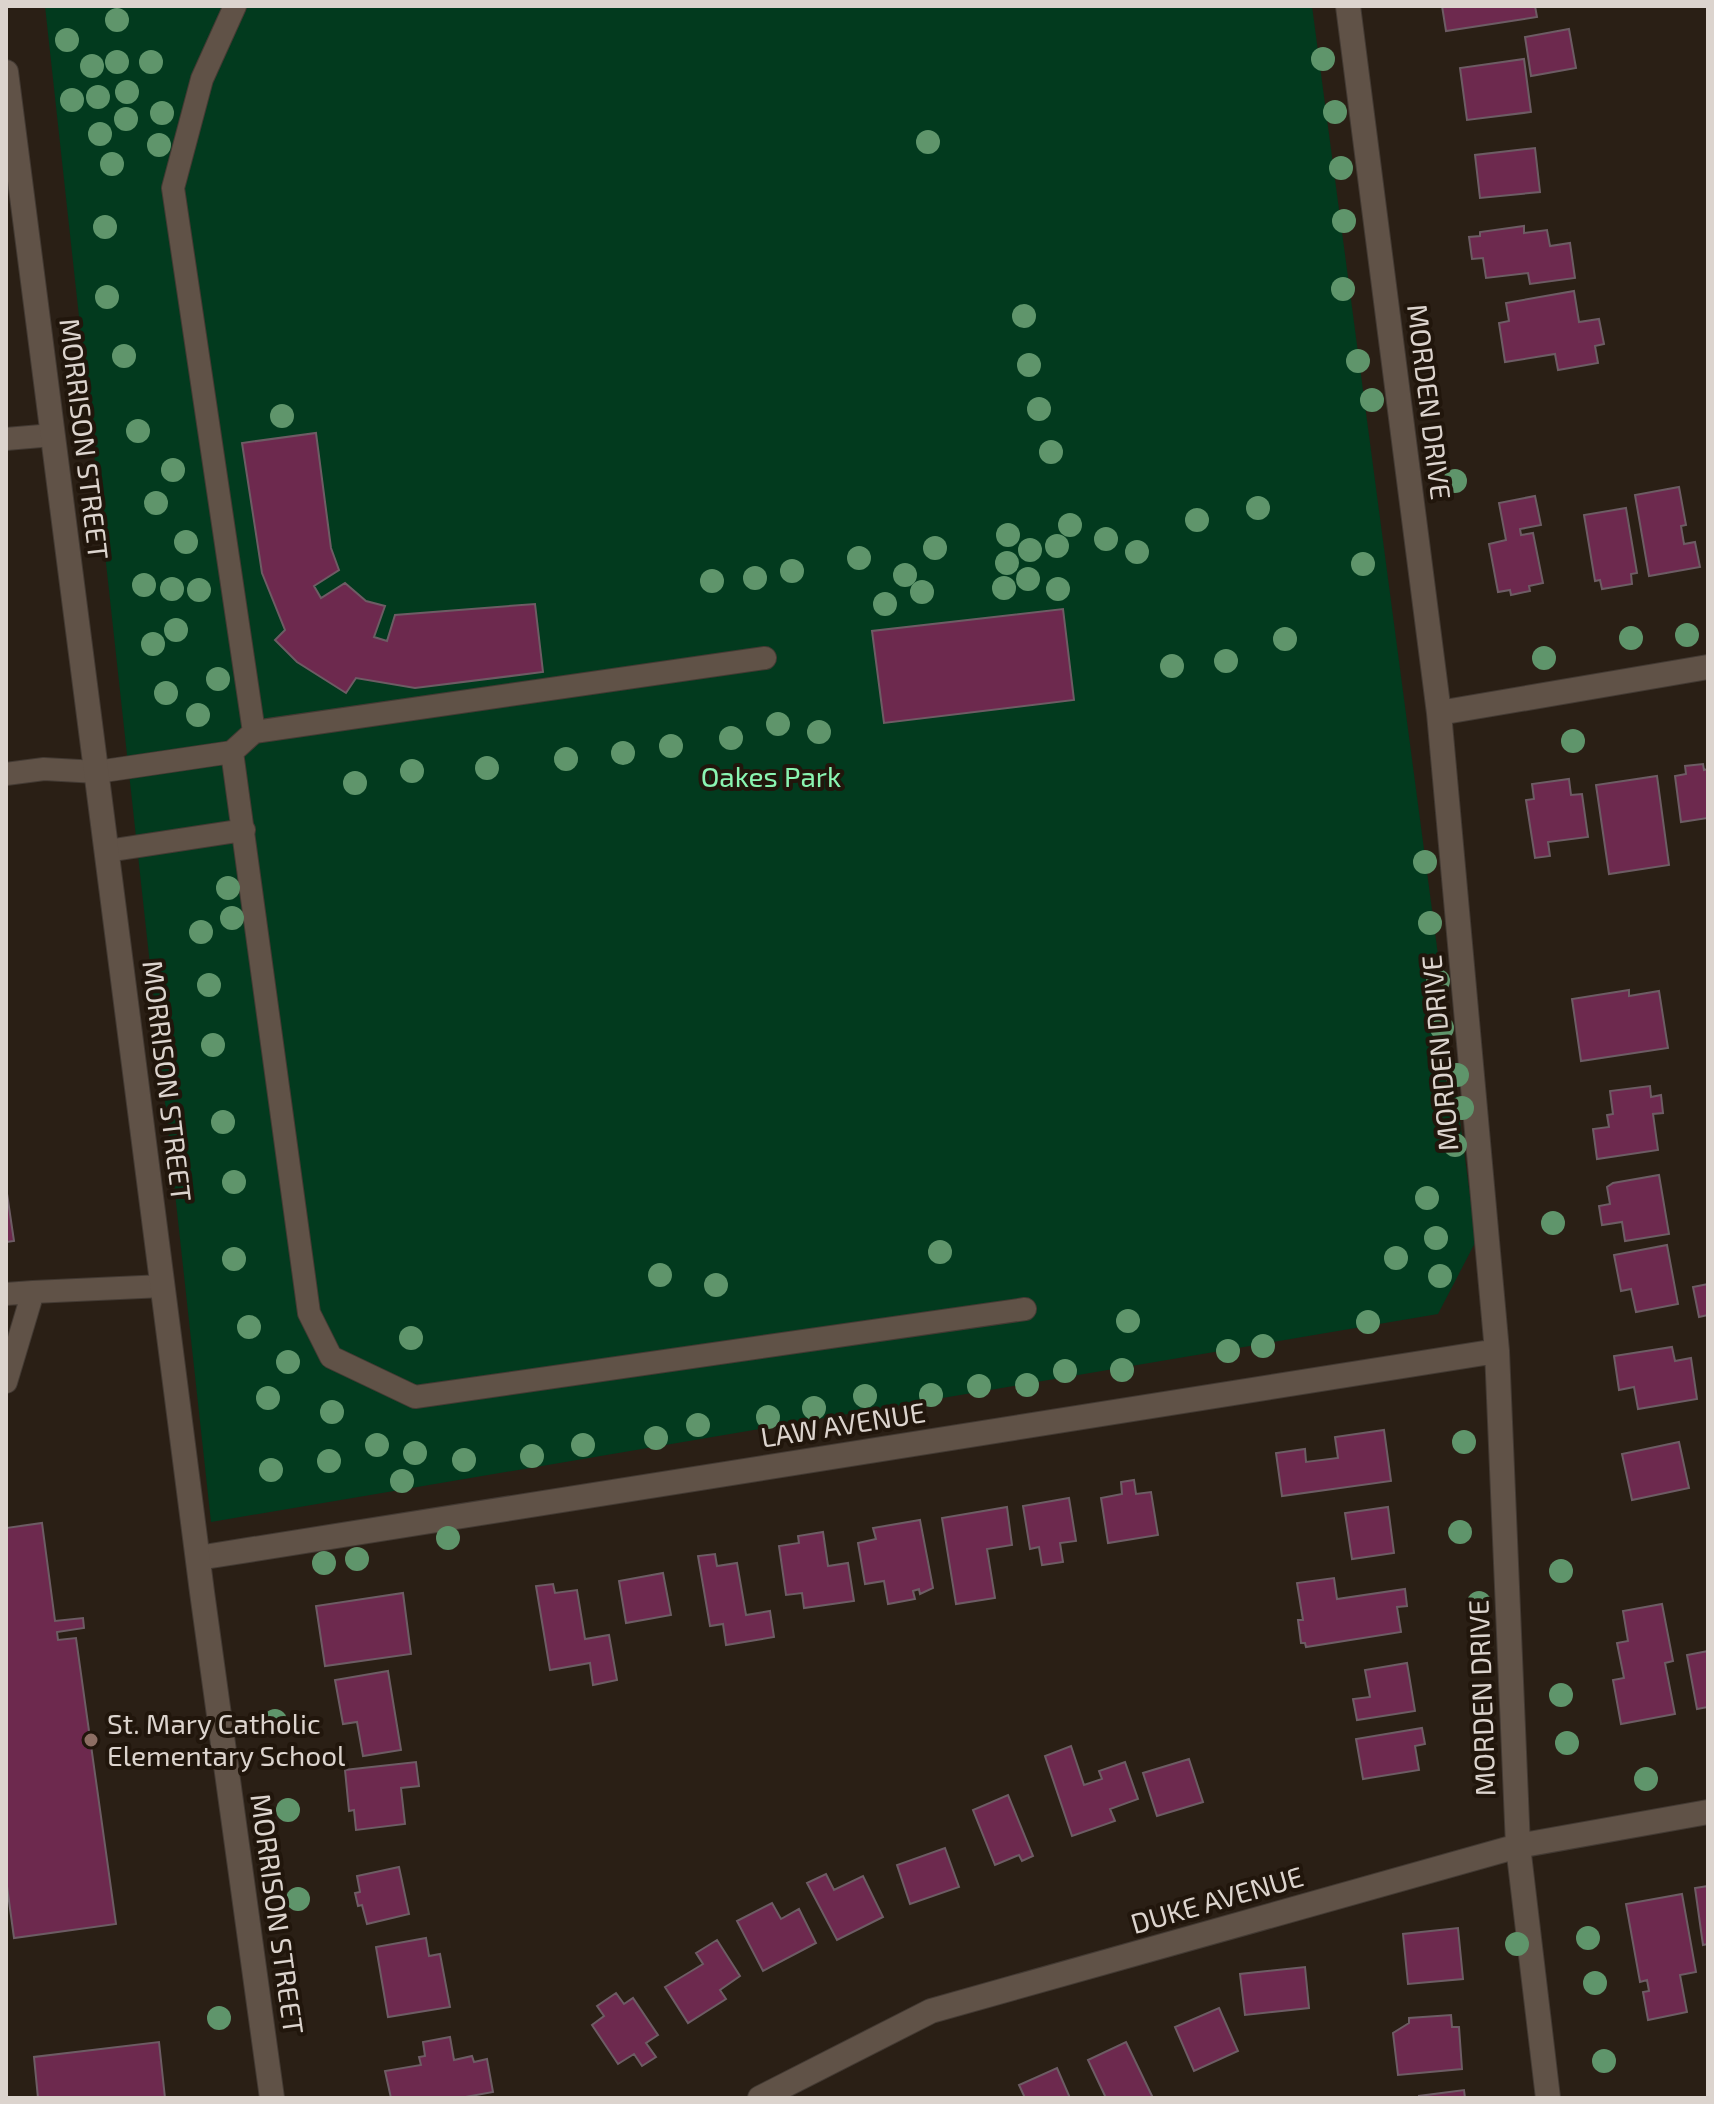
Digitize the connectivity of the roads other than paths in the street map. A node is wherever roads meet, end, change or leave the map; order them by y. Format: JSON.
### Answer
{"nodes":[{"id":1,"x":235,"y":6,"type":"edge"},
{"id":2,"x":1348,"y":6,"type":"edge"},
{"id":3,"x":6,"y":72,"type":"edge"},
{"id":4,"x":53,"y":435,"type":"junction"},
{"id":5,"x":6,"y":439,"type":"edge"},
{"id":6,"x":765,"y":658,"type":"dead end"},
{"id":7,"x":1708,"y":667,"type":"edge"},
{"id":8,"x":1439,"y":713,"type":"junction"},
{"id":9,"x":254,"y":732,"type":"junction"},
{"id":10,"x":232,"y":752,"type":"junction"},
{"id":11,"x":97,"y":772,"type":"junction"},
{"id":12,"x":6,"y":774,"type":"edge"},
{"id":13,"x":244,"y":830,"type":"junction"},
{"id":14,"x":107,"y":851,"type":"junction"},
{"id":15,"x":163,"y":1286,"type":"junction"},
{"id":16,"x":33,"y":1292,"type":"junction"},
{"id":17,"x":6,"y":1294,"type":"edge"},
{"id":18,"x":1025,"y":1309,"type":"dead end"},
{"id":19,"x":1497,"y":1351,"type":"junction"},
{"id":20,"x":6,"y":1382,"type":"edge"},
{"id":21,"x":198,"y":1558,"type":"junction"},
{"id":22,"x":1708,"y":1812,"type":"edge"},
{"id":23,"x":1518,"y":1846,"type":"junction"},
{"id":24,"x":272,"y":2098,"type":"edge"},
{"id":25,"x":760,"y":2098,"type":"edge"},
{"id":26,"x":1548,"y":2098,"type":"edge"}],
"edges":[{"from":1,"to":9,"type":"lane"},
{"from":2,"to":8,"type":"street","name":"MORDEN DRIVE"},
{"from":3,"to":4,"type":"street","name":"MORRISON STREET"},
{"from":4,"to":5,"type":"lane"},
{"from":4,"to":11,"type":"street","name":"MORRISON STREET"},
{"from":6,"to":9,"type":"lane"},
{"from":7,"to":8,"type":"street"},
{"from":8,"to":19,"type":"street","name":"MORDEN DRIVE"},
{"from":9,"to":10,"type":"lane"},
{"from":10,"to":11,"type":"lane"},
{"from":10,"to":13,"type":"lane"},
{"from":11,"to":12,"type":"lane"},
{"from":11,"to":14,"type":"street","name":"MORRISON STREET"},
{"from":13,"to":14,"type":"lane"},
{"from":13,"to":18,"type":"lane"},
{"from":14,"to":15,"type":"street","name":"MORRISON STREET"},
{"from":15,"to":16,"type":"lane"},
{"from":15,"to":21,"type":"street","name":"MORRISON STREET"},
{"from":16,"to":17,"type":"lane"},
{"from":16,"to":20,"type":"lane"},
{"from":19,"to":21,"type":"street","name":"LAW AVENUE"},
{"from":19,"to":23,"type":"street","name":"MORDEN DRIVE"},
{"from":21,"to":24,"type":"street","name":"MORRISON STREET"},
{"from":22,"to":23,"type":"street","name":"DUKE AVENUE"},
{"from":23,"to":25,"type":"street","name":"DUKE AVENUE"},
{"from":23,"to":26,"type":"street","name":"MORDEN DRIVE"}]}
